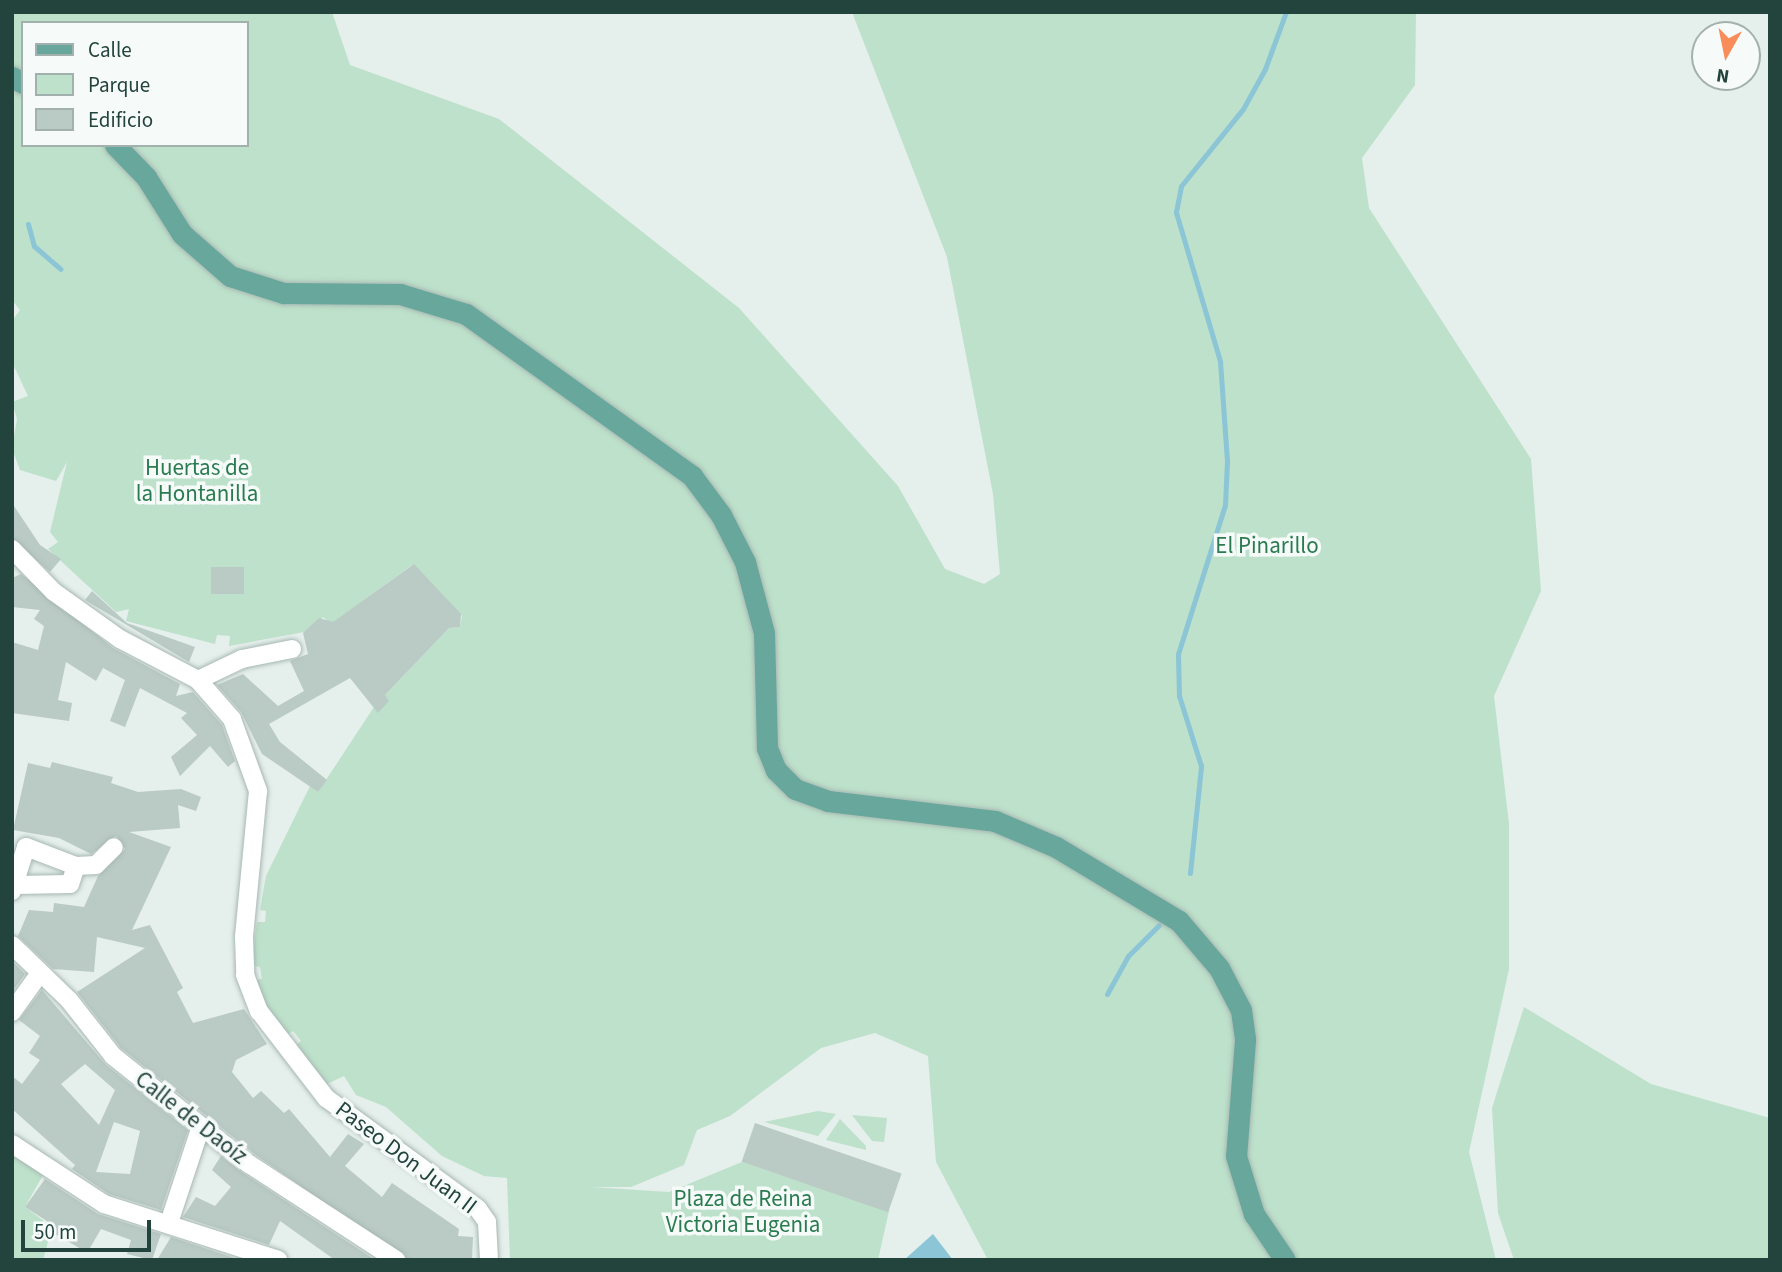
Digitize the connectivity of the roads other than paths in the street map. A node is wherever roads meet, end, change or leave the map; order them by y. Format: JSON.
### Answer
{"nodes":[{"id":1,"x":117,"y":147,"type":"edge"},
{"id":2,"x":12,"y":549,"type":"edge"},
{"id":3,"x":292,"y":649,"type":"dead end"},
{"id":4,"x":198,"y":680,"type":"junction"},
{"id":5,"x":19,"y":843,"type":"edge"},
{"id":6,"x":114,"y":847,"type":"dead end"},
{"id":7,"x":76,"y":866,"type":"junction"},
{"id":8,"x":13,"y":888,"type":"edge"},
{"id":9,"x":13,"y":946,"type":"edge"},
{"id":10,"x":40,"y":974,"type":"junction"},
{"id":11,"x":12,"y":1012,"type":"edge"},
{"id":12,"x":201,"y":1126,"type":"junction"},
{"id":13,"x":12,"y":1144,"type":"edge"},
{"id":14,"x":169,"y":1223,"type":"junction"},
{"id":15,"x":278,"y":1260,"type":"edge"},
{"id":16,"x":396,"y":1260,"type":"edge"},
{"id":17,"x":489,"y":1260,"type":"edge"},
{"id":18,"x":1285,"y":1260,"type":"edge"}],
"edges":[{"from":1,"to":18,"type":"main road"},
{"from":2,"to":4,"type":"street"},
{"from":3,"to":4,"type":"street"},
{"from":4,"to":17,"type":"street","name":"Paseo Don Juan II"},
{"from":5,"to":7,"type":"street"},
{"from":5,"to":8,"type":"street"},
{"from":6,"to":7,"type":"street"},
{"from":7,"to":8,"type":"street"},
{"from":9,"to":10,"type":"street","name":"Calle de Daoíz"},
{"from":10,"to":11,"type":"street"},
{"from":10,"to":12,"type":"street","name":"Calle de Daoíz"},
{"from":12,"to":14,"type":"street"},
{"from":12,"to":16,"type":"street","name":"Calle de Daoíz"},
{"from":13,"to":14,"type":"street"},
{"from":14,"to":15,"type":"street"}]}
